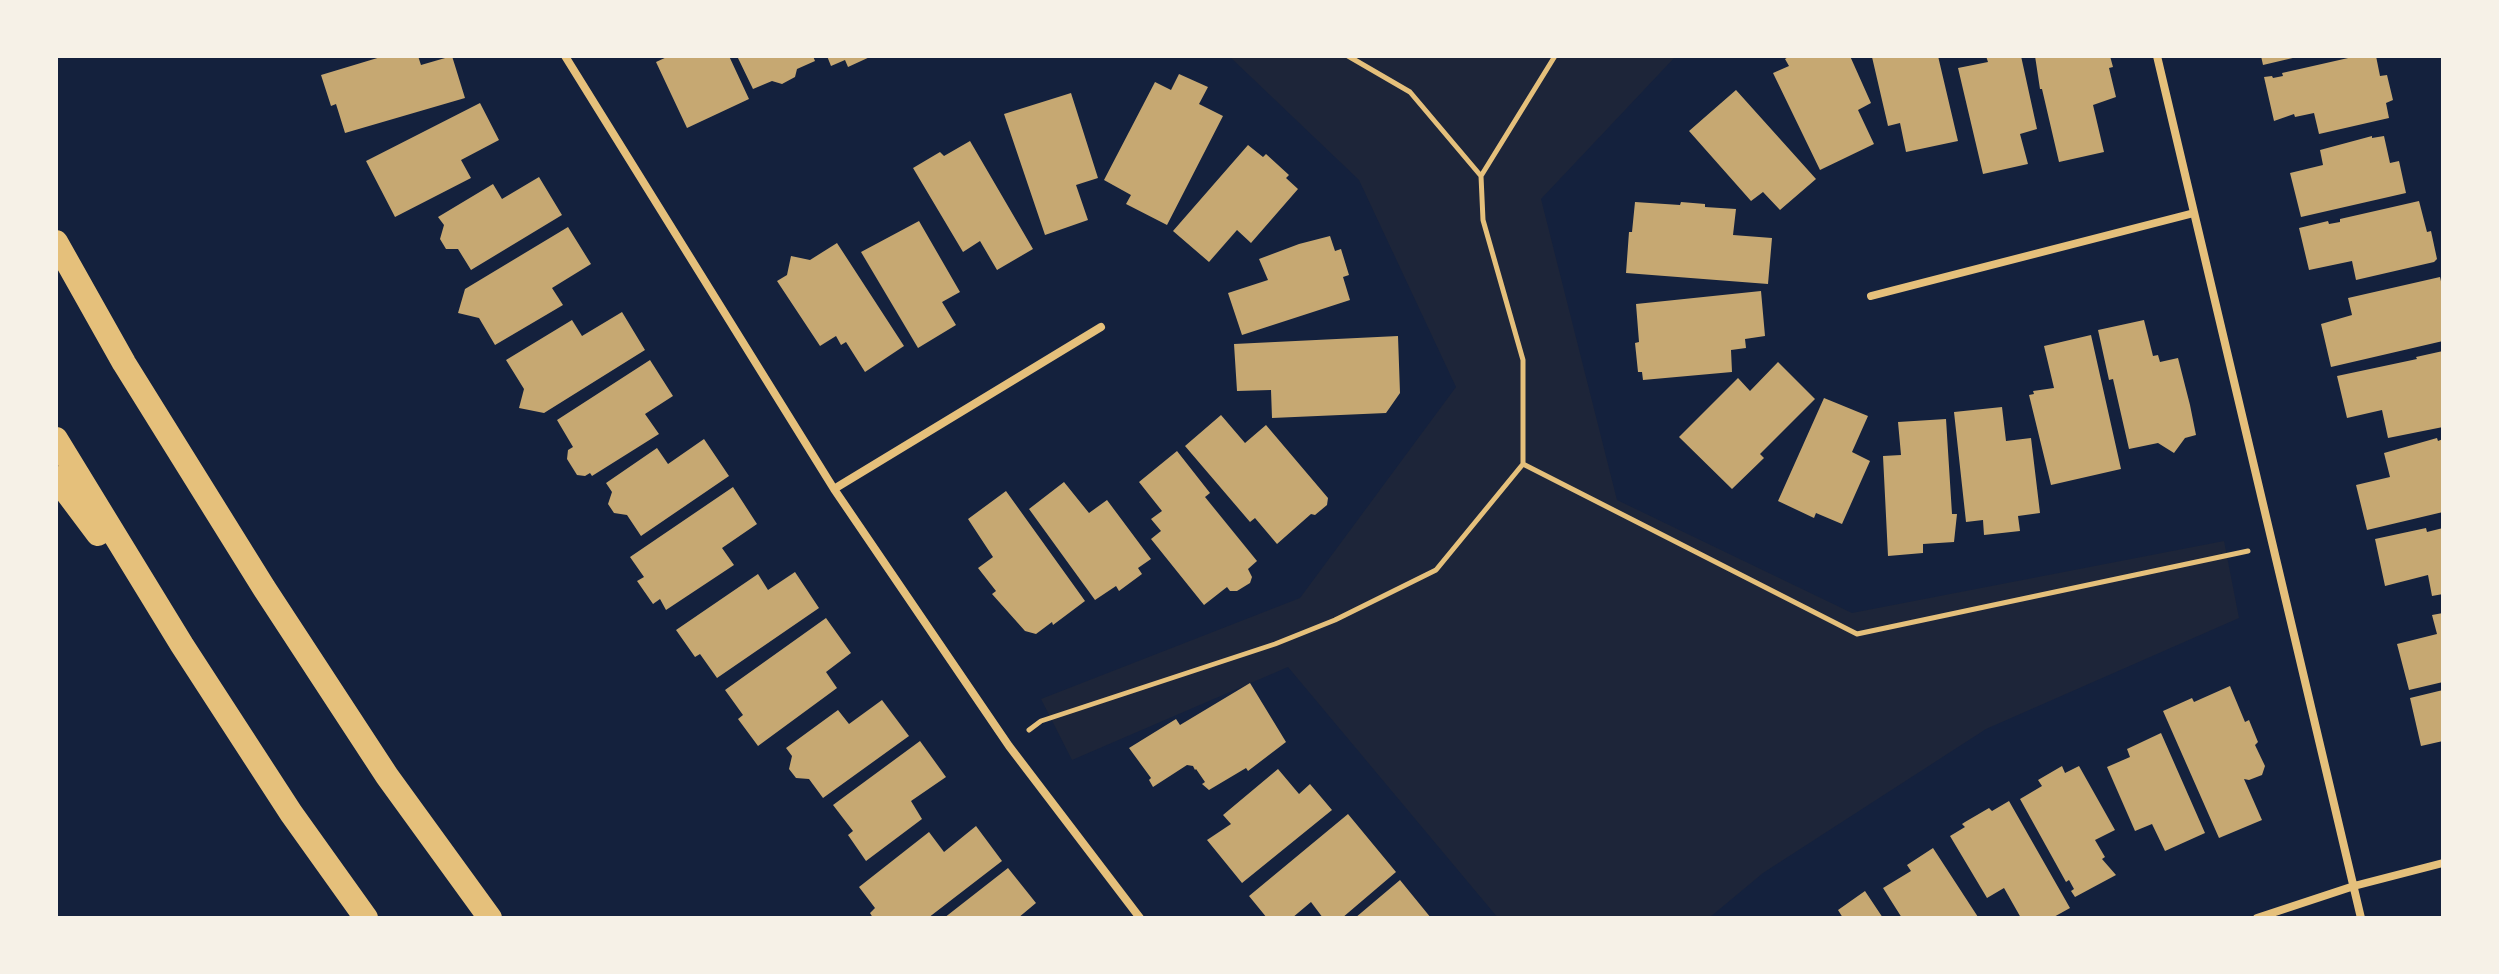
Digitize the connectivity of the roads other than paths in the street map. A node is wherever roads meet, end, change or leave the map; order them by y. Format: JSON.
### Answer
{"nodes":[{"id":1,"x":565,"y":56,"type":"edge"},
{"id":2,"x":2157,"y":56,"type":"edge"},
{"id":3,"x":2194,"y":213,"type":"junction"},
{"id":4,"x":56,"y":242,"type":"edge"},
{"id":5,"x":1871,"y":296,"type":"dead end"},
{"id":6,"x":1101,"y":327,"type":"dead end"},
{"id":7,"x":56,"y":439,"type":"edge"},
{"id":8,"x":56,"y":478,"type":"edge"},
{"id":9,"x":834,"y":489,"type":"junction"},
{"id":10,"x":182,"y":645,"type":"junction"},
{"id":11,"x":2443,"y":863,"type":"edge"},
{"id":12,"x":2354,"y":886,"type":"junction"},
{"id":13,"x":366,"y":918,"type":"edge"},
{"id":14,"x":490,"y":918,"type":"edge"},
{"id":15,"x":1140,"y":918,"type":"edge"},
{"id":16,"x":2257,"y":918,"type":"edge"},
{"id":17,"x":2361,"y":918,"type":"edge"}],
"edges":[{"from":1,"to":9,"type":"street"},
{"from":2,"to":3,"type":"street"},
{"from":3,"to":5,"type":"street"},
{"from":3,"to":12,"type":"street"},
{"from":4,"to":14,"type":"highway"},
{"from":6,"to":9,"type":"street"},
{"from":7,"to":10,"type":"highway"},
{"from":8,"to":10,"type":"highway"},
{"from":9,"to":15,"type":"street"},
{"from":10,"to":13,"type":"highway"},
{"from":11,"to":12,"type":"street"},
{"from":12,"to":16,"type":"street"},
{"from":12,"to":17,"type":"street"}]}
